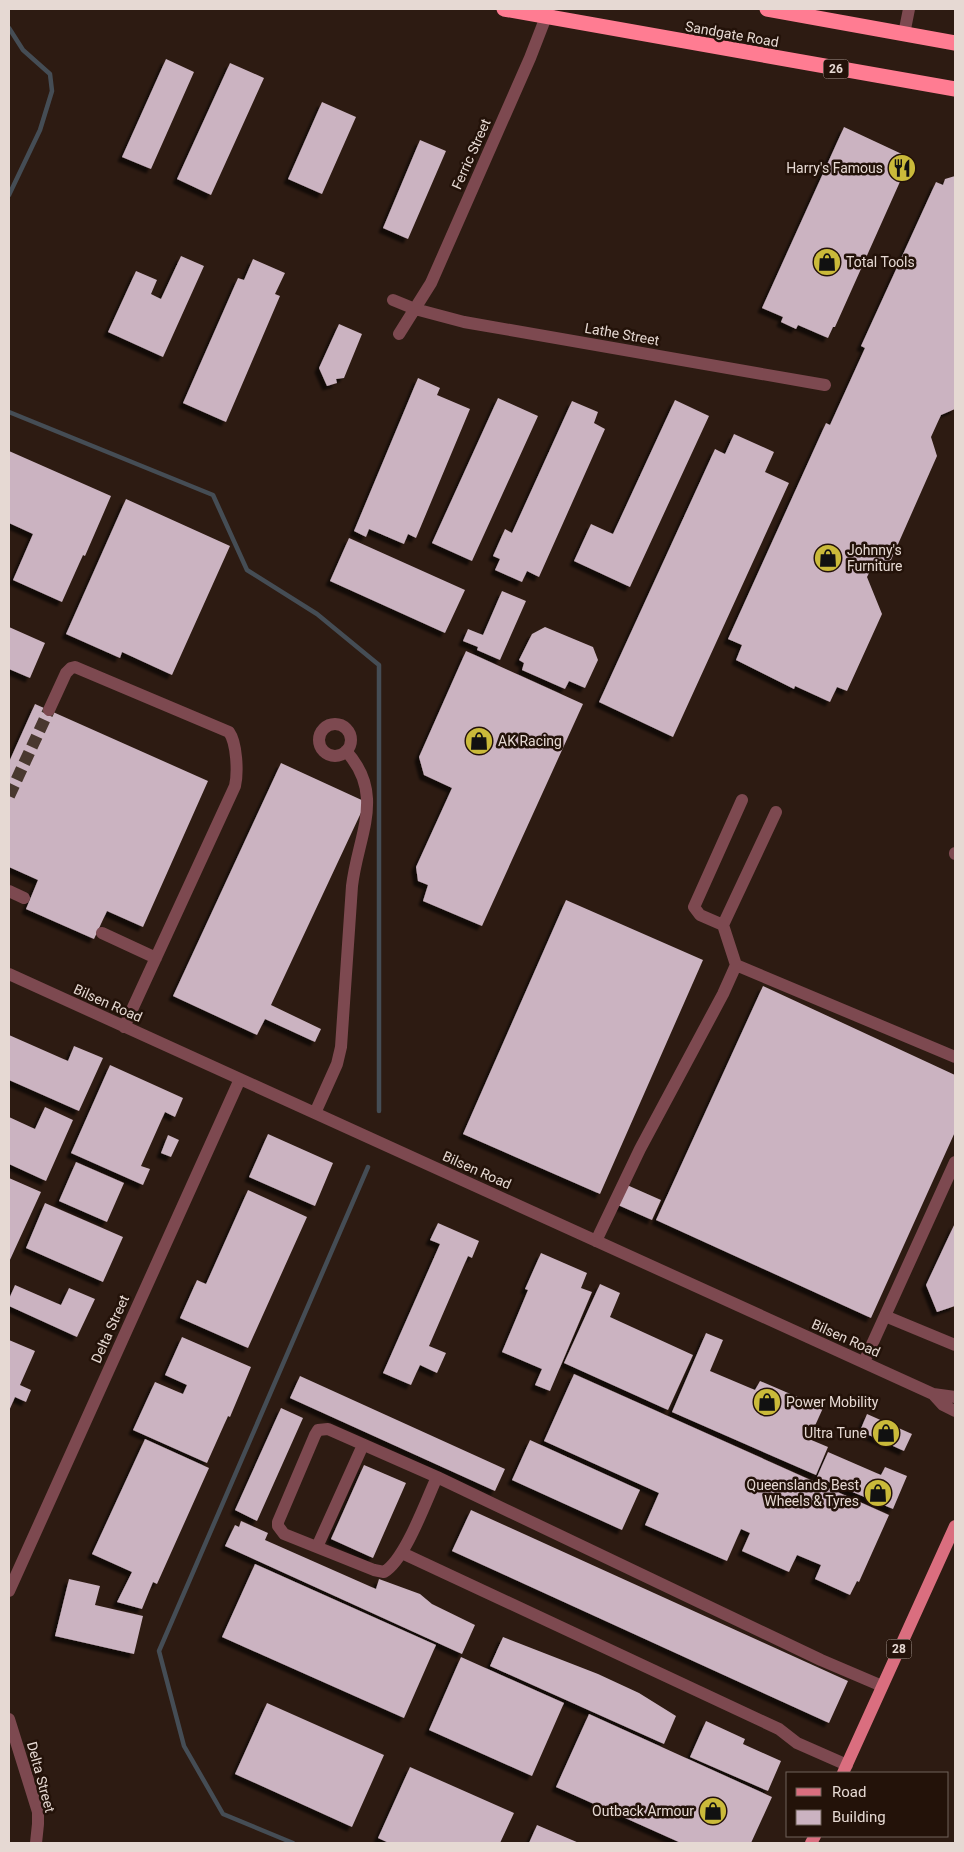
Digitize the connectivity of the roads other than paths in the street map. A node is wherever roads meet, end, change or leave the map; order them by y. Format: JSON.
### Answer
{"nodes":[{"id":1,"x":504,"y":9,"type":"edge"},
{"id":2,"x":767,"y":9,"type":"edge"},
{"id":3,"x":909,"y":9,"type":"edge"},
{"id":4,"x":548,"y":12,"type":"edge"},
{"id":5,"x":904,"y":34,"type":"junction"},
{"id":6,"x":955,"y":43,"type":"edge"},
{"id":7,"x":955,"y":89,"type":"edge"},
{"id":8,"x":393,"y":300,"type":"dead end"},
{"id":9,"x":416,"y":309,"type":"junction"},
{"id":10,"x":399,"y":334,"type":"dead end"},
{"id":11,"x":825,"y":385,"type":"dead end"},
{"id":12,"x":49,"y":710,"type":"tunnel mouth"},
{"id":13,"x":346,"y":751,"type":"dead end"},
{"id":14,"x":742,"y":800,"type":"dead end"},
{"id":15,"x":776,"y":812,"type":"dead end"},
{"id":16,"x":9,"y":891,"type":"edge"},
{"id":17,"x":24,"y":898,"type":"dead end"},
{"id":18,"x":723,"y":926,"type":"junction"},
{"id":19,"x":102,"y":933,"type":"dead end"},
{"id":20,"x":156,"y":958,"type":"junction"},
{"id":21,"x":736,"y":965,"type":"junction"},
{"id":22,"x":9,"y":974,"type":"edge"},
{"id":23,"x":124,"y":1027,"type":"junction"},
{"id":24,"x":955,"y":1057,"type":"edge"},
{"id":25,"x":240,"y":1079,"type":"junction"},
{"id":26,"x":314,"y":1113,"type":"junction"},
{"id":27,"x":955,"y":1162,"type":"edge"},
{"id":28,"x":596,"y":1241,"type":"junction"},
{"id":29,"x":885,"y":1316,"type":"junction"},
{"id":30,"x":955,"y":1345,"type":"edge"},
{"id":31,"x":864,"y":1362,"type":"junction"},
{"id":32,"x":933,"y":1394,"type":"junction"},
{"id":33,"x":955,"y":1397,"type":"edge"},
{"id":34,"x":955,"y":1410,"type":"edge"},
{"id":35,"x":363,"y":1445,"type":"junction"},
{"id":36,"x":437,"y":1477,"type":"junction"},
{"id":37,"x":955,"y":1526,"type":"edge"},
{"id":38,"x":317,"y":1547,"type":"junction"},
{"id":39,"x":402,"y":1553,"type":"junction"},
{"id":40,"x":9,"y":1591,"type":"edge"},
{"id":41,"x":882,"y":1686,"type":"junction"},
{"id":42,"x":9,"y":1719,"type":"edge"},
{"id":43,"x":845,"y":1769,"type":"edge"},
{"id":44,"x":36,"y":1843,"type":"edge"}],
"edges":[{"from":1,"to":4,"type":"highway","name":"Sandgate Road","number":"26"},
{"from":2,"to":5,"type":"highway"},
{"from":3,"to":5,"type":"street"},
{"from":4,"to":7,"type":"highway","name":"Sandgate Road","number":"26"},
{"from":4,"to":9,"type":"street","name":"Ferric Street"},
{"from":5,"to":6,"type":"highway"},
{"from":8,"to":9,"type":"street","name":"Lathe Street"},
{"from":9,"to":10,"type":"street","name":"Ferric Street"},
{"from":9,"to":11,"type":"street","name":"Lathe Street"},
{"from":12,"to":20,"type":"street"},
{"from":13,"to":26,"type":"street"},
{"from":14,"to":18,"type":"street"},
{"from":15,"to":18,"type":"street"},
{"from":16,"to":17,"type":"street"},
{"from":18,"to":21,"type":"street"},
{"from":19,"to":20,"type":"street"},
{"from":20,"to":23,"type":"street"},
{"from":21,"to":24,"type":"street"},
{"from":21,"to":28,"type":"street"},
{"from":22,"to":23,"type":"street","name":"Bilsen Road"},
{"from":23,"to":25,"type":"street","name":"Bilsen Road"},
{"from":25,"to":26,"type":"street","name":"Bilsen Road"},
{"from":25,"to":40,"type":"street","name":"Delta Street"},
{"from":26,"to":28,"type":"street","name":"Bilsen Road"},
{"from":27,"to":29,"type":"street"},
{"from":28,"to":31,"type":"street","name":"Bilsen Road"},
{"from":29,"to":30,"type":"street"},
{"from":29,"to":31,"type":"street"},
{"from":31,"to":32,"type":"street","name":"Bilsen Road"},
{"from":32,"to":33,"type":"street","name":"Bilsen Road"},
{"from":32,"to":34,"type":"street","name":"Bilsen Road"},
{"from":35,"to":36,"type":"street"},
{"from":35,"to":38,"type":"street"},
{"from":35,"to":38,"type":"street"},
{"from":36,"to":39,"type":"street"},
{"from":36,"to":41,"type":"street"},
{"from":37,"to":41,"type":"main road","number":"28"},
{"from":38,"to":39,"type":"street"},
{"from":39,"to":43,"type":"street"},
{"from":41,"to":43,"type":"main road","number":"28"},
{"from":42,"to":44,"type":"street","name":"Delta Street"}]}
